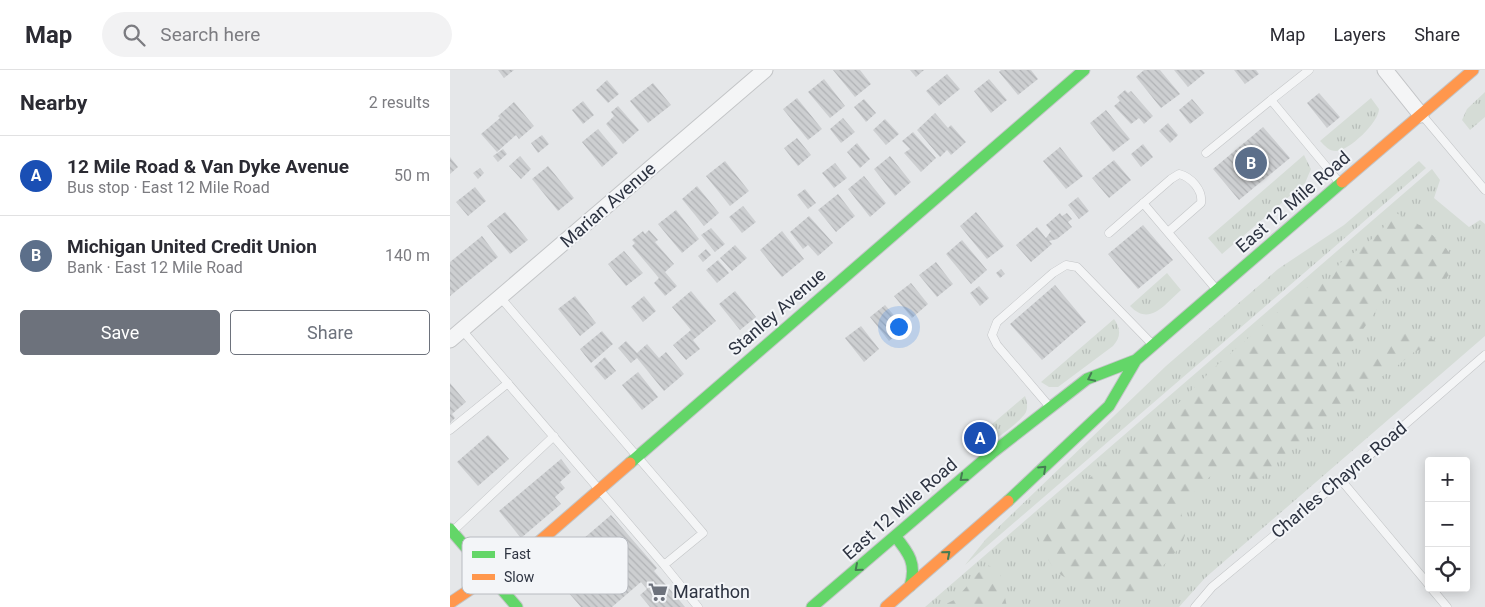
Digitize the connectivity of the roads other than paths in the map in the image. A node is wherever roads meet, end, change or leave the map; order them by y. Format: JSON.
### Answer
{"nodes":[{"id":1,"x":765,"y":70,"type":"edge"},
{"id":2,"x":1084,"y":70,"type":"edge"},
{"id":3,"x":1309,"y":70,"type":"edge"},
{"id":4,"x":1385,"y":70,"type":"edge"},
{"id":5,"x":1473,"y":70,"type":"edge"},
{"id":6,"x":1270,"y":100,"type":"junction"},
{"id":7,"x":1421,"y":115,"type":"junction"},
{"id":8,"x":1206,"y":153,"type":"dead end"},
{"id":9,"x":1341,"y":184,"type":"junction"},
{"id":10,"x":1485,"y":190,"type":"edge"},
{"id":11,"x":1143,"y":203,"type":"junction"},
{"id":12,"x":1168,"y":232,"type":"junction"},
{"id":13,"x":1109,"y":233,"type":"dead end"},
{"id":14,"x":1218,"y":290,"type":"junction"},
{"id":15,"x":500,"y":297,"type":"junction"},
{"id":16,"x":462,"y":330,"type":"junction"},
{"id":17,"x":450,"y":340,"type":"edge"},
{"id":18,"x":1153,"y":346,"type":"junction"},
{"id":19,"x":1485,"y":355,"type":"edge"},
{"id":20,"x":1136,"y":360,"type":"junction"},
{"id":21,"x":508,"y":383,"type":"junction"},
{"id":22,"x":1051,"y":408,"type":"junction"},
{"id":23,"x":450,"y":430,"type":"edge"},
{"id":24,"x":554,"y":436,"type":"junction"},
{"id":25,"x":637,"y":457,"type":"junction"},
{"id":26,"x":1341,"y":480,"type":"junction"},
{"id":27,"x":599,"y":489,"type":"junction"},
{"id":28,"x":451,"y":530,"type":"edge"},
{"id":29,"x":895,"y":536,"type":"junction"},
{"id":30,"x":544,"y":537,"type":"edge"},
{"id":31,"x":462,"y":543,"type":"edge"},
{"id":32,"x":664,"y":565,"type":"junction"},
{"id":33,"x":1425,"y":580,"type":"edge"},
{"id":34,"x":910,"y":586,"type":"junction"},
{"id":35,"x":1434,"y":592,"type":"edge"},
{"id":36,"x":463,"y":594,"type":"edge"},
{"id":37,"x":505,"y":594,"type":"edge"},
{"id":38,"x":450,"y":603,"type":"edge"},
{"id":39,"x":516,"y":607,"type":"edge"},
{"id":40,"x":698,"y":607,"type":"edge"},
{"id":41,"x":812,"y":607,"type":"edge"},
{"id":42,"x":886,"y":607,"type":"edge"},
{"id":43,"x":1195,"y":607,"type":"edge"},
{"id":44,"x":1447,"y":607,"type":"edge"}],
"edges":[{"from":1,"to":15,"type":"street","name":"Marian Avenue"},
{"from":2,"to":25,"type":"main road","name":"Stanley Avenue"},
{"from":3,"to":6,"type":"lane"},
{"from":4,"to":7,"type":"street"},
{"from":5,"to":7,"type":"main road","name":"East 12 Mile Road"},
{"from":6,"to":8,"type":"lane"},
{"from":6,"to":9,"type":"lane"},
{"from":7,"to":9,"type":"main road","name":"East 12 Mile Road"},
{"from":7,"to":10,"type":"lane"},
{"from":9,"to":14,"type":"main road","name":"East 12 Mile Road"},
{"from":11,"to":12,"type":"lane"},
{"from":11,"to":12,"type":"lane"},
{"from":11,"to":13,"type":"lane"},
{"from":12,"to":14,"type":"lane"},
{"from":14,"to":18,"type":"main road","name":"East 12 Mile Road"},
{"from":15,"to":16,"type":"street","name":"Marian Avenue"},
{"from":15,"to":25,"type":"lane"},
{"from":16,"to":17,"type":"street","name":"Marian Avenue"},
{"from":16,"to":21,"type":"lane"},
{"from":18,"to":20,"type":"main road","name":"East 12 Mile Road"},
{"from":18,"to":22,"type":"lane"},
{"from":19,"to":26,"type":"lane","name":"Charles Chayne Road"},
{"from":20,"to":22,"type":"main road","name":"East 12 Mile Road","one_way":true},
{"from":34,"to":20,"type":"main road","name":"East 12 Mile Road","one_way":true},
{"from":21,"to":23,"type":"lane"},
{"from":21,"to":24,"type":"lane"},
{"from":22,"to":29,"type":"main road","name":"East 12 Mile Road","one_way":true},
{"from":24,"to":27,"type":"lane"},
{"from":24,"to":28,"type":"lane"},
{"from":25,"to":27,"type":"main road","name":"Stanley Avenue"},
{"from":25,"to":32,"type":"lane"},
{"from":26,"to":33,"type":"lane"},
{"from":26,"to":43,"type":"lane","name":"Charles Chayne Road"},
{"from":27,"to":30,"type":"main road","name":"Stanley Avenue"},
{"from":27,"to":32,"type":"lane"},
{"from":28,"to":31,"type":"main road"},
{"from":29,"to":34,"type":"main road"},
{"from":29,"to":41,"type":"main road","name":"East 12 Mile Road","one_way":true},
{"from":32,"to":40,"type":"lane"},
{"from":34,"to":42,"type":"main road","name":"East 12 Mile Road"},
{"from":35,"to":44,"type":"lane"},
{"from":36,"to":38,"type":"main road","name":"Stanley Avenue"},
{"from":37,"to":39,"type":"main road"}]}
